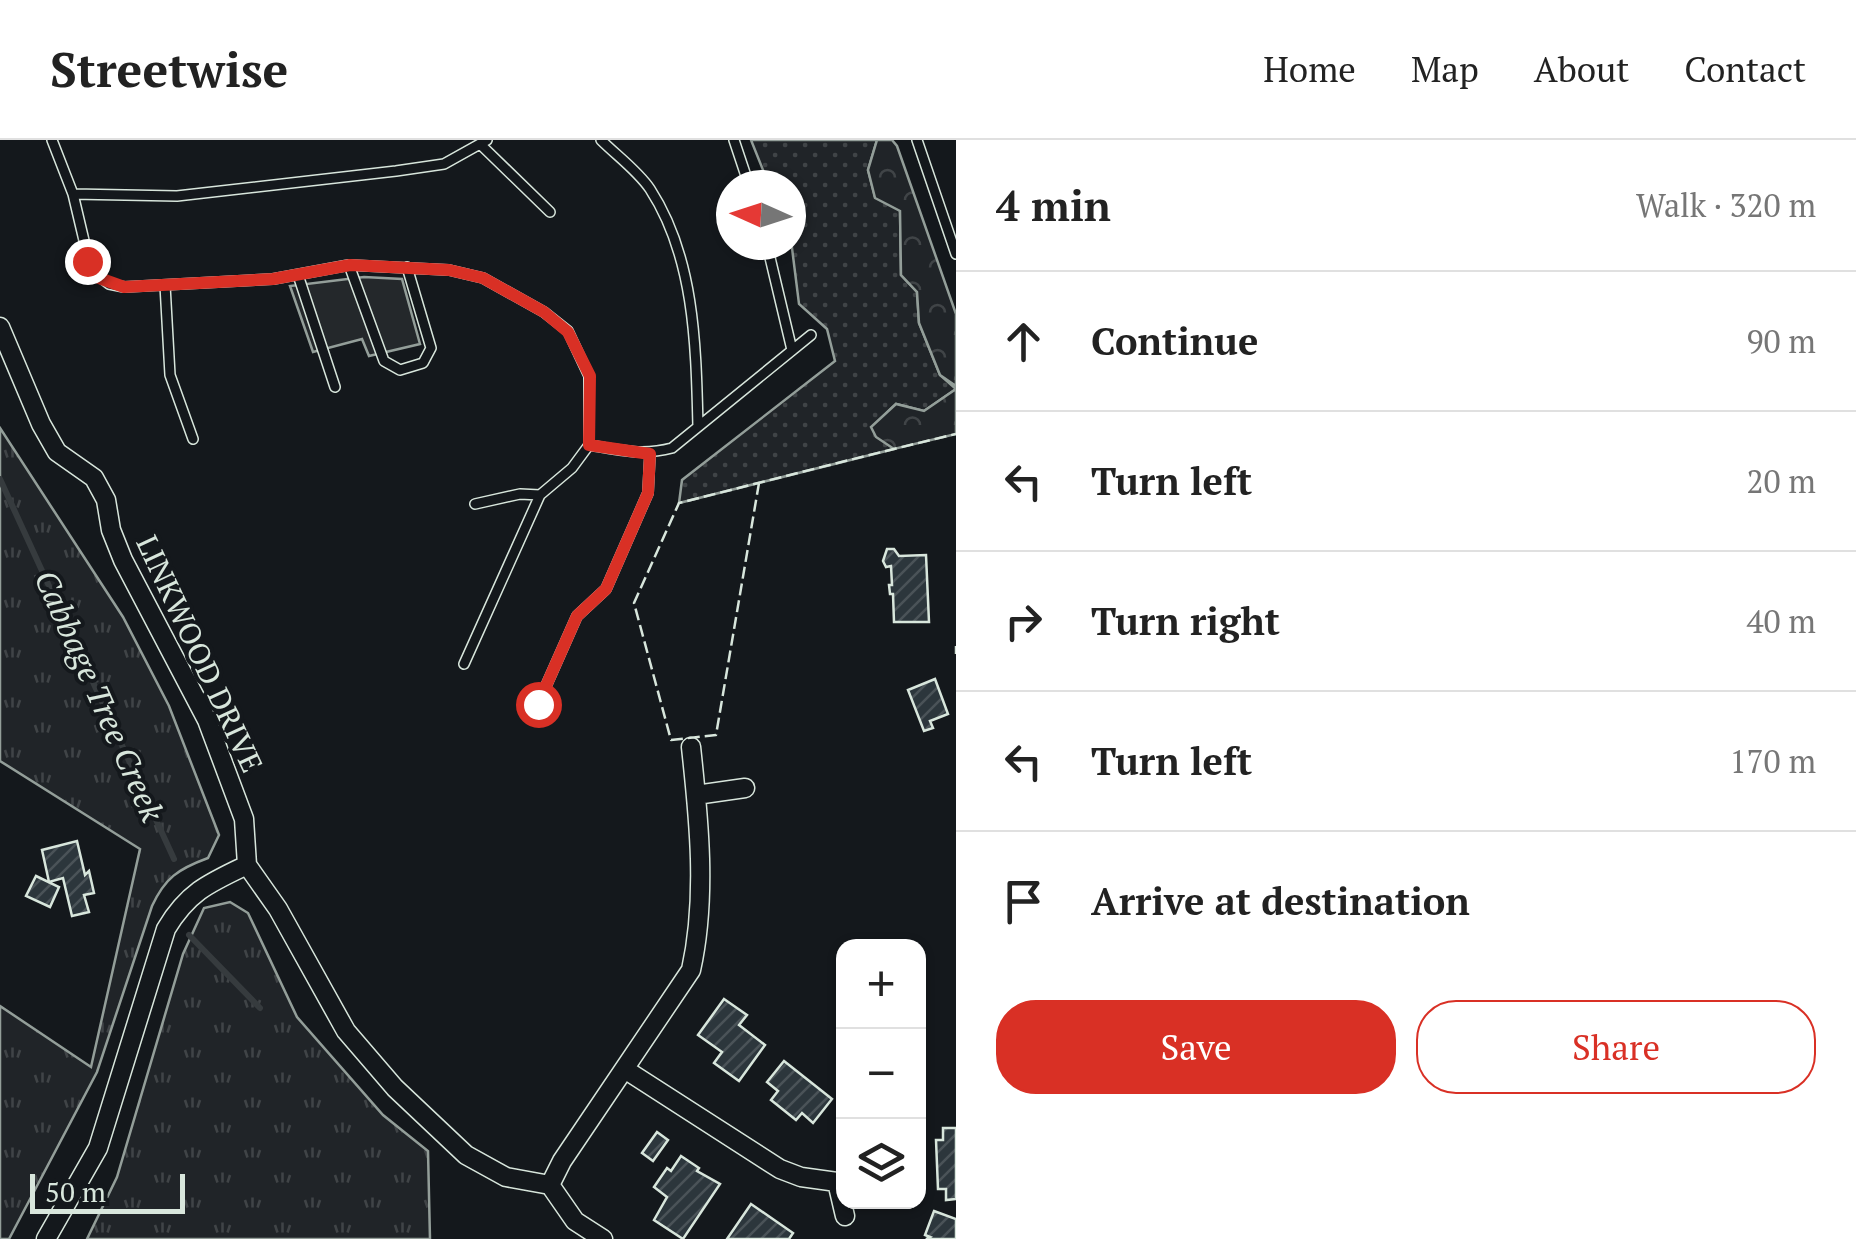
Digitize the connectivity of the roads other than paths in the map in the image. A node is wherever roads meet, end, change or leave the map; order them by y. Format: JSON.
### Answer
{"nodes":[{"id":1,"x":52,"y":140,"type":"edge"},
{"id":2,"x":601,"y":140,"type":"edge"},
{"id":3,"x":734,"y":140,"type":"edge"},
{"id":4,"x":917,"y":140,"type":"edge"},
{"id":5,"x":484,"y":142,"type":"edge"},
{"id":6,"x":744,"y":170,"type":"edge"},
{"id":7,"x":73,"y":194,"type":"junction"},
{"id":8,"x":550,"y":212,"type":"dead end"},
{"id":9,"x":956,"y":254,"type":"edge"},
{"id":10,"x":771,"y":260,"type":"edge"},
{"id":11,"x":350,"y":265,"type":"junction"},
{"id":12,"x":406,"y":267,"type":"junction"},
{"id":13,"x":298,"y":275,"type":"junction"},
{"id":14,"x":165,"y":285,"type":"junction"},
{"id":15,"x":0,"y":326,"type":"edge"},
{"id":16,"x":811,"y":335,"type":"dead end"},
{"id":17,"x":792,"y":350,"type":"junction"},
{"id":18,"x":334,"y":387,"type":"dead end"},
{"id":19,"x":698,"y":427,"type":"junction"},
{"id":20,"x":193,"y":439,"type":"dead end"},
{"id":21,"x":589,"y":445,"type":"junction"},
{"id":22,"x":650,"y":454,"type":"junction"},
{"id":23,"x":540,"y":495,"type":"junction"},
{"id":24,"x":475,"y":504,"type":"dead end"},
{"id":25,"x":464,"y":664,"type":"dead end"},
{"id":26,"x":538,"y":704,"type":"dead end"},
{"id":27,"x":692,"y":747,"type":"dead end"},
{"id":28,"x":746,"y":788,"type":"dead end"},
{"id":29,"x":696,"y":795,"type":"junction"},
{"id":30,"x":248,"y":866,"type":"junction"},
{"id":31,"x":626,"y":1070,"type":"junction"},
{"id":32,"x":836,"y":1181,"type":"edge"},
{"id":33,"x":550,"y":1185,"type":"junction"},
{"id":34,"x":843,"y":1209,"type":"edge"},
{"id":35,"x":844,"y":1216,"type":"dead end"},
{"id":36,"x":46,"y":1239,"type":"edge"},
{"id":37,"x":603,"y":1239,"type":"edge"}],
"edges":[{"from":1,"to":7,"type":"lane"},
{"from":2,"to":19,"type":"lane"},
{"from":3,"to":6,"type":"lane"},
{"from":4,"to":9,"type":"lane"},
{"from":5,"to":7,"type":"lane"},
{"from":5,"to":8,"type":"lane"},
{"from":7,"to":14,"type":"lane"},
{"from":10,"to":17,"type":"lane"},
{"from":11,"to":12,"type":"lane"},
{"from":11,"to":12,"type":"lane"},
{"from":11,"to":13,"type":"lane"},
{"from":12,"to":21,"type":"lane"},
{"from":13,"to":14,"type":"lane"},
{"from":13,"to":18,"type":"lane"},
{"from":14,"to":20,"type":"lane"},
{"from":15,"to":30,"type":"street","name":"LINKWOOD DRIVE"},
{"from":16,"to":17,"type":"lane"},
{"from":17,"to":19,"type":"lane"},
{"from":19,"to":22,"type":"lane"},
{"from":21,"to":22,"type":"lane"},
{"from":21,"to":23,"type":"lane"},
{"from":22,"to":26,"type":"lane"},
{"from":23,"to":24,"type":"lane"},
{"from":23,"to":25,"type":"lane"},
{"from":27,"to":29,"type":"street"},
{"from":28,"to":29,"type":"street"},
{"from":29,"to":31,"type":"street"},
{"from":30,"to":33,"type":"street","name":"LINKWOOD DRIVE"},
{"from":30,"to":36,"type":"street"},
{"from":31,"to":32,"type":"street"},
{"from":31,"to":33,"type":"street"},
{"from":33,"to":37,"type":"street"},
{"from":34,"to":35,"type":"street"}]}
